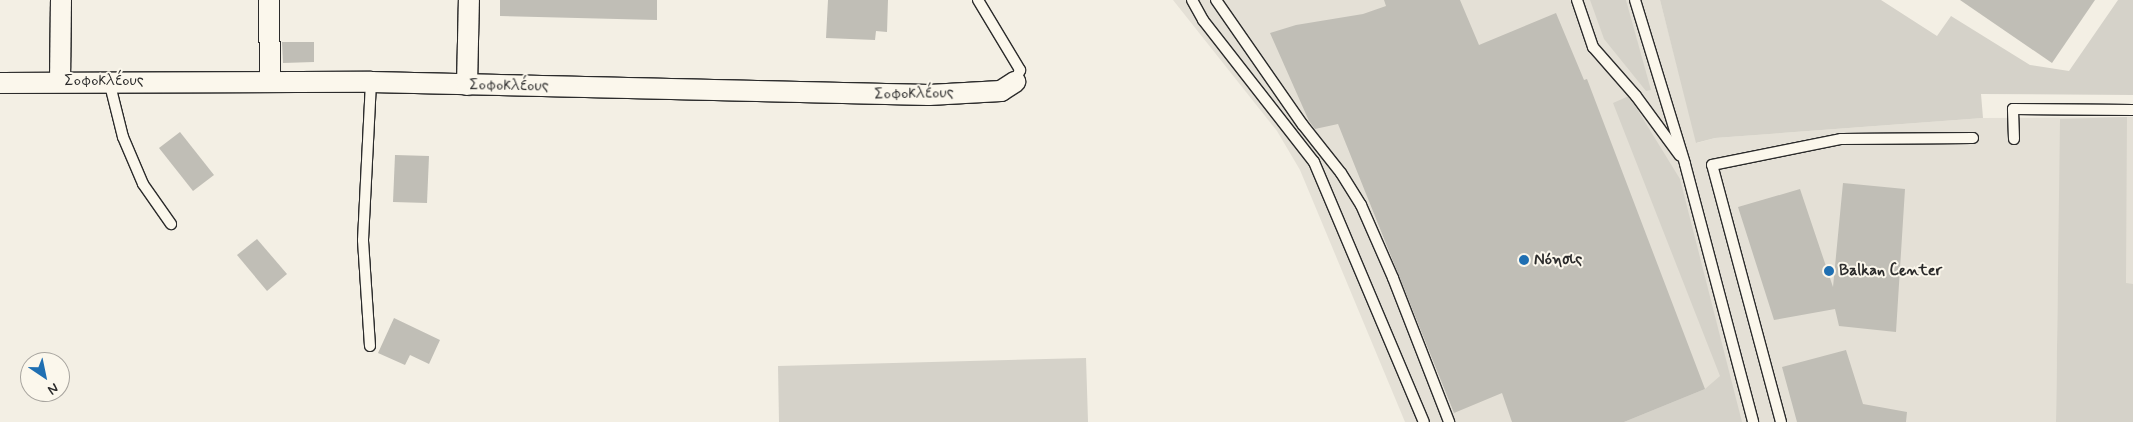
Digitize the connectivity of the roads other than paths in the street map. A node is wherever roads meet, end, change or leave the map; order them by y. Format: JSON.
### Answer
{"nodes":[{"id":1,"x":61,"y":0,"type":"edge"},
{"id":2,"x":269,"y":0,"type":"edge"},
{"id":3,"x":468,"y":0,"type":"edge"},
{"id":4,"x":978,"y":0,"type":"edge"},
{"id":5,"x":1192,"y":0,"type":"edge"},
{"id":6,"x":1216,"y":0,"type":"edge"},
{"id":7,"x":1577,"y":0,"type":"edge"},
{"id":8,"x":1635,"y":0,"type":"edge"},
{"id":9,"x":60,"y":81,"type":"junction"},
{"id":10,"x":109,"y":81,"type":"junction"},
{"id":11,"x":270,"y":82,"type":"junction"},
{"id":12,"x":371,"y":82,"type":"junction"},
{"id":13,"x":1015,"y":82,"type":"joint"},
{"id":14,"x":0,"y":83,"type":"edge"},
{"id":15,"x":467,"y":85,"type":"junction"},
{"id":16,"x":2133,"y":110,"type":"edge"},
{"id":17,"x":1974,"y":138,"type":"dead end"},
{"id":18,"x":2014,"y":139,"type":"dead end"},
{"id":19,"x":1685,"y":164,"type":"junction"},
{"id":20,"x":171,"y":224,"type":"dead end"},
{"id":21,"x":370,"y":346,"type":"dead end"},
{"id":22,"x":1424,"y":422,"type":"edge"},
{"id":23,"x":1449,"y":422,"type":"edge"},
{"id":24,"x":1753,"y":422,"type":"edge"},
{"id":25,"x":1781,"y":422,"type":"edge"}],
"edges":[{"from":1,"to":9,"type":"street"},
{"from":2,"to":11,"type":"street"},
{"from":3,"to":15,"type":"street"},
{"from":4,"to":13,"type":"lane"},
{"from":5,"to":22,"type":"lane"},
{"from":6,"to":23,"type":"lane"},
{"from":7,"to":19,"type":"lane"},
{"from":8,"to":19,"type":"lane"},
{"from":9,"to":10,"type":"street","name":"Σοφοκλέους"},
{"from":9,"to":14,"type":"street","name":"Σοφοκλέους"},
{"from":10,"to":11,"type":"street","name":"Σοφοκλέους"},
{"from":10,"to":20,"type":"lane"},
{"from":11,"to":12,"type":"street","name":"Σοφοκλέους"},
{"from":12,"to":15,"type":"street","name":"Σοφοκλέους"},
{"from":12,"to":21,"type":"lane"},
{"from":13,"to":15,"type":"street","name":"Σοφοκλέους"},
{"from":16,"to":18,"type":"lane"},
{"from":17,"to":25,"type":"lane"},
{"from":19,"to":24,"type":"lane"}]}
